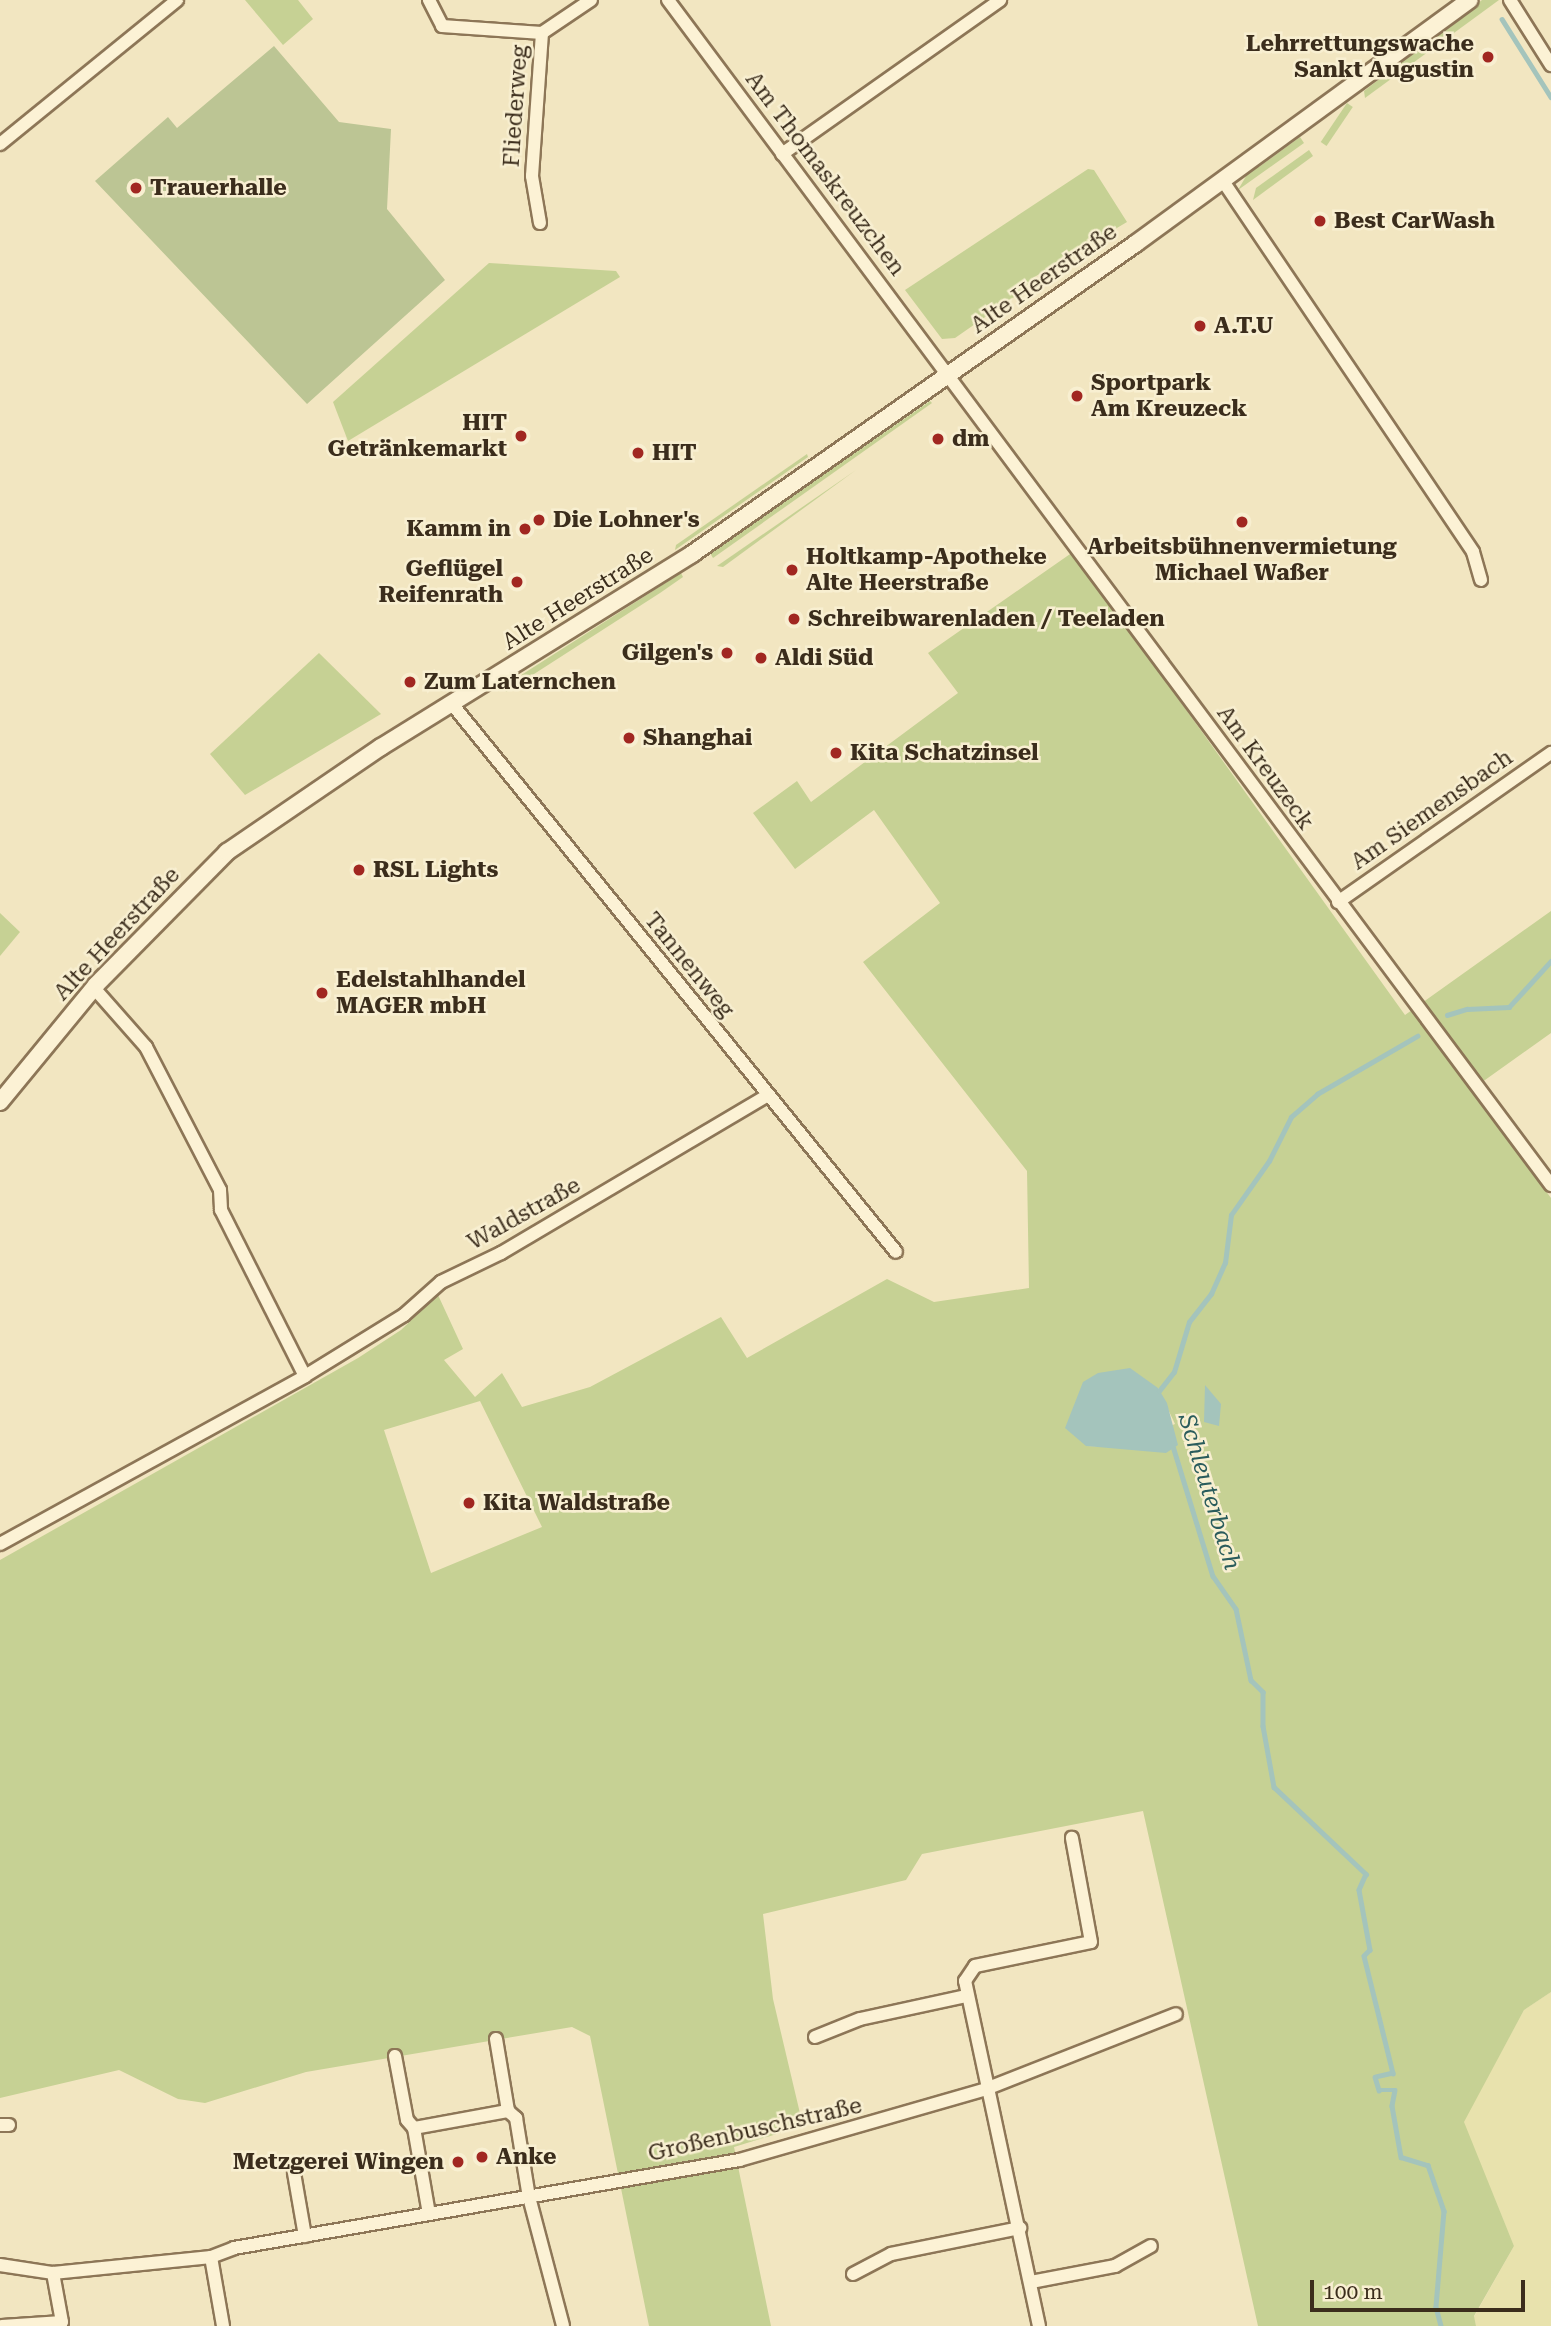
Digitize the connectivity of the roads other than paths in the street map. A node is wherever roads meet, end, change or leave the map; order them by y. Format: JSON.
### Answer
{"nodes":[{"id":1,"x":177,"y":0,"type":"edge"},
{"id":2,"x":429,"y":0,"type":"edge"},
{"id":3,"x":591,"y":0,"type":"edge"},
{"id":4,"x":668,"y":0,"type":"edge"},
{"id":5,"x":1000,"y":0,"type":"edge"},
{"id":6,"x":1470,"y":0,"type":"edge"},
{"id":7,"x":1510,"y":0,"type":"edge"},
{"id":8,"x":542,"y":33,"type":"junction"},
{"id":9,"x":1551,"y":65,"type":"edge"},
{"id":10,"x":0,"y":144,"type":"edge"},
{"id":11,"x":782,"y":154,"type":"junction"},
{"id":12,"x":1223,"y":181,"type":"junction"},
{"id":13,"x":540,"y":223,"type":"dead end"},
{"id":14,"x":948,"y":374,"type":"junction"},
{"id":15,"x":1481,"y":580,"type":"dead end"},
{"id":16,"x":452,"y":704,"type":"junction"},
{"id":17,"x":1551,"y":753,"type":"edge"},
{"id":18,"x":1338,"y":902,"type":"junction"},
{"id":19,"x":94,"y":988,"type":"junction"},
{"id":20,"x":768,"y":1095,"type":"junction"},
{"id":21,"x":0,"y":1102,"type":"edge"},
{"id":22,"x":1551,"y":1185,"type":"edge"},
{"id":23,"x":896,"y":1252,"type":"dead end"},
{"id":24,"x":305,"y":1376,"type":"junction"},
{"id":25,"x":0,"y":1544,"type":"edge"},
{"id":26,"x":1072,"y":1838,"type":"dead end"},
{"id":27,"x":966,"y":1996,"type":"junction"},
{"id":28,"x":1176,"y":2014,"type":"dead end"},
{"id":29,"x":815,"y":2037,"type":"dead end"},
{"id":30,"x":496,"y":2039,"type":"dead end"},
{"id":31,"x":395,"y":2056,"type":"dead end"},
{"id":32,"x":986,"y":2089,"type":"junction"},
{"id":33,"x":508,"y":2111,"type":"junction"},
{"id":34,"x":414,"y":2128,"type":"junction"},
{"id":35,"x":293,"y":2173,"type":"dead end"},
{"id":36,"x":529,"y":2197,"type":"junction"},
{"id":37,"x":429,"y":2214,"type":"junction"},
{"id":38,"x":1020,"y":2228,"type":"junction"},
{"id":39,"x":305,"y":2236,"type":"junction"},
{"id":40,"x":1151,"y":2246,"type":"dead end"},
{"id":41,"x":211,"y":2257,"type":"junction"},
{"id":42,"x":0,"y":2265,"type":"edge"},
{"id":43,"x":54,"y":2273,"type":"junction"},
{"id":44,"x":853,"y":2274,"type":"dead end"},
{"id":45,"x":1031,"y":2282,"type":"junction"},
{"id":46,"x":2,"y":2326,"type":"edge"},
{"id":47,"x":223,"y":2326,"type":"edge"},
{"id":48,"x":563,"y":2326,"type":"edge"},
{"id":49,"x":1039,"y":2326,"type":"edge"}],
"edges":[{"from":1,"to":10,"type":"street"},
{"from":2,"to":8,"type":"street","name":"Fliederweg"},
{"from":3,"to":8,"type":"street","name":"Fliederweg"},
{"from":4,"to":11,"type":"street","name":"Am Thomaskreuzchen"},
{"from":5,"to":11,"type":"street"},
{"from":6,"to":12,"type":"street","name":"Alte Heerstraße"},
{"from":7,"to":9,"type":"street"},
{"from":8,"to":13,"type":"street","name":"Fliederweg"},
{"from":11,"to":14,"type":"street","name":"Am Thomaskreuzchen"},
{"from":12,"to":14,"type":"street","name":"Alte Heerstraße"},
{"from":12,"to":15,"type":"street"},
{"from":14,"to":16,"type":"street","name":"Alte Heerstraße"},
{"from":14,"to":18,"type":"street","name":"Am Kreuzeck"},
{"from":16,"to":19,"type":"street","name":"Alte Heerstraße"},
{"from":16,"to":20,"type":"street","name":"Tannenweg"},
{"from":17,"to":18,"type":"street","name":"Am Siemensbach"},
{"from":18,"to":22,"type":"street","name":"Am Kreuzeck"},
{"from":19,"to":21,"type":"street","name":"Alte Heerstraße"},
{"from":19,"to":24,"type":"street"},
{"from":20,"to":23,"type":"street","name":"Tannenweg"},
{"from":20,"to":24,"type":"street","name":"Waldstraße"},
{"from":24,"to":25,"type":"street","name":"Waldstraße"},
{"from":26,"to":27,"type":"street"},
{"from":27,"to":29,"type":"street"},
{"from":27,"to":32,"type":"street"},
{"from":28,"to":32,"type":"street","name":"Großenbuschstraße"},
{"from":30,"to":33,"type":"street"},
{"from":31,"to":34,"type":"street"},
{"from":32,"to":36,"type":"street","name":"Großenbuschstraße"},
{"from":32,"to":38,"type":"street"},
{"from":33,"to":34,"type":"street"},
{"from":33,"to":36,"type":"street"},
{"from":34,"to":37,"type":"street"},
{"from":35,"to":39,"type":"street"},
{"from":36,"to":37,"type":"street","name":"Großenbuschstraße"},
{"from":36,"to":48,"type":"street"},
{"from":37,"to":39,"type":"street","name":"Großenbuschstraße"},
{"from":38,"to":44,"type":"street"},
{"from":38,"to":45,"type":"street"},
{"from":39,"to":41,"type":"street","name":"Großenbuschstraße"},
{"from":40,"to":45,"type":"street"},
{"from":41,"to":43,"type":"street","name":"Großenbuschstraße"},
{"from":41,"to":47,"type":"street"},
{"from":42,"to":43,"type":"street","name":"Großenbuschstraße"},
{"from":43,"to":46,"type":"street"},
{"from":45,"to":49,"type":"street"}]}
